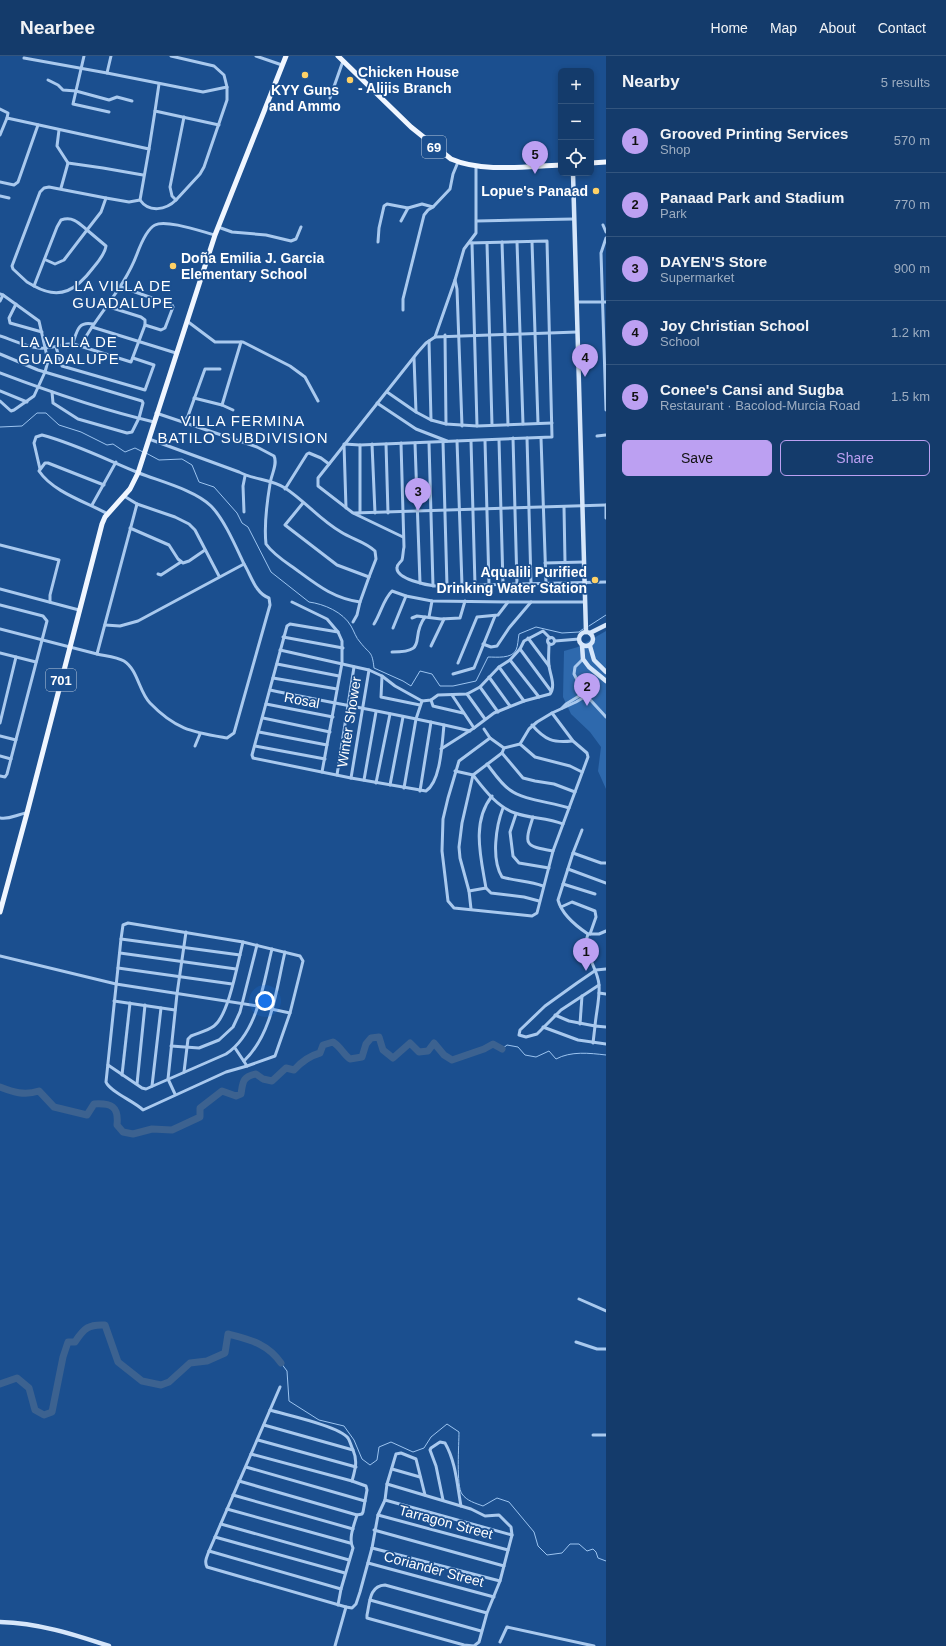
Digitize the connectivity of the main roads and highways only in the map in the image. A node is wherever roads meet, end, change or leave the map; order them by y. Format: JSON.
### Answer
{"nodes":[{"id":1,"x":286,"y":56,"type":"edge"},
{"id":2,"x":338,"y":56,"type":"edge"},
{"id":3,"x":606,"y":162,"type":"edge"},
{"id":4,"x":594,"y":163,"type":"edge"},
{"id":5,"x":558,"y":164,"type":"edge"},
{"id":6,"x":0,"y":912,"type":"edge"}],
"edges":[{"from":1,"to":6,"type":"main road","number":"701"},
{"from":2,"to":5,"type":"main road","number":"69"},
{"from":3,"to":4,"type":"main road"}]}
